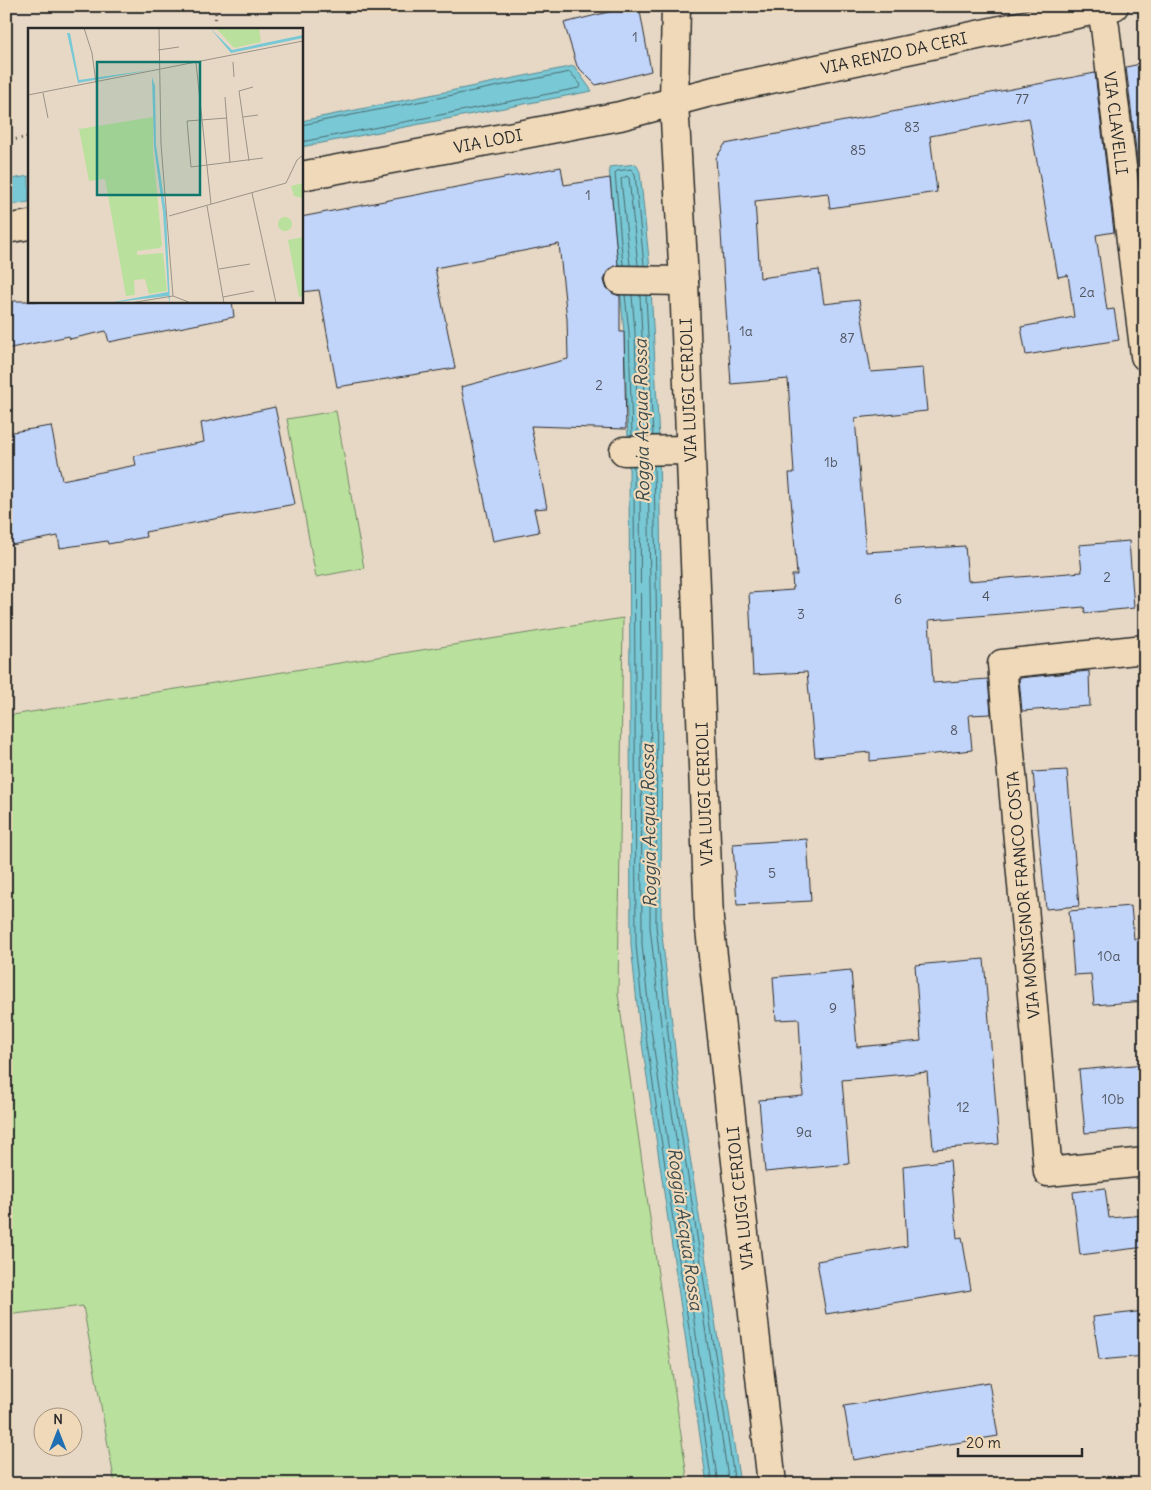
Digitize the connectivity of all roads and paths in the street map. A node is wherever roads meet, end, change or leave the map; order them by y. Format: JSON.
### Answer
{"nodes":[{"id":1,"x":216,"y":6,"type":"edge"},
{"id":2,"x":676,"y":6,"type":"edge"},
{"id":3,"x":1107,"y":8,"type":"edge"},
{"id":4,"x":215,"y":28,"type":"edge"},
{"id":5,"x":674,"y":102,"type":"junction"},
{"id":6,"x":28,"y":137,"type":"edge"},
{"id":7,"x":6,"y":141,"type":"edge"},
{"id":8,"x":302,"y":176,"type":"edge"},
{"id":9,"x":28,"y":225,"type":"edge"},
{"id":10,"x":6,"y":229,"type":"edge"},
{"id":11,"x":620,"y":280,"type":"dead end"},
{"id":12,"x":684,"y":281,"type":"junction"},
{"id":13,"x":1145,"y":356,"type":"edge"},
{"id":14,"x":690,"y":450,"type":"junction"},
{"id":15,"x":624,"y":451,"type":"dead end"},
{"id":16,"x":1145,"y":649,"type":"edge"},
{"id":17,"x":1145,"y":1162,"type":"edge"},
{"id":18,"x":772,"y":1484,"type":"edge"}],
"edges":[{"from":1,"to":4,"type":"path"},
{"from":2,"to":5,"type":"street","name":"VIA LUIGI CERIOLI"},
{"from":3,"to":5,"type":"street","name":"VIA RENZO DA CERI"},
{"from":3,"to":13,"type":"street","name":"VIA CLAVELLI"},
{"from":5,"to":8,"type":"street","name":"VIA LODI"},
{"from":5,"to":12,"type":"street","name":"VIA LUIGI CERIOLI"},
{"from":6,"to":7,"type":"path"},
{"from":9,"to":10,"type":"street"},
{"from":11,"to":12,"type":"street"},
{"from":12,"to":14,"type":"street","name":"VIA LUIGI CERIOLI"},
{"from":14,"to":15,"type":"street"},
{"from":14,"to":18,"type":"street","name":"VIA LUIGI CERIOLI"},
{"from":16,"to":17,"type":"street","name":"VIA MONSIGNOR FRANCO COSTA"}]}
